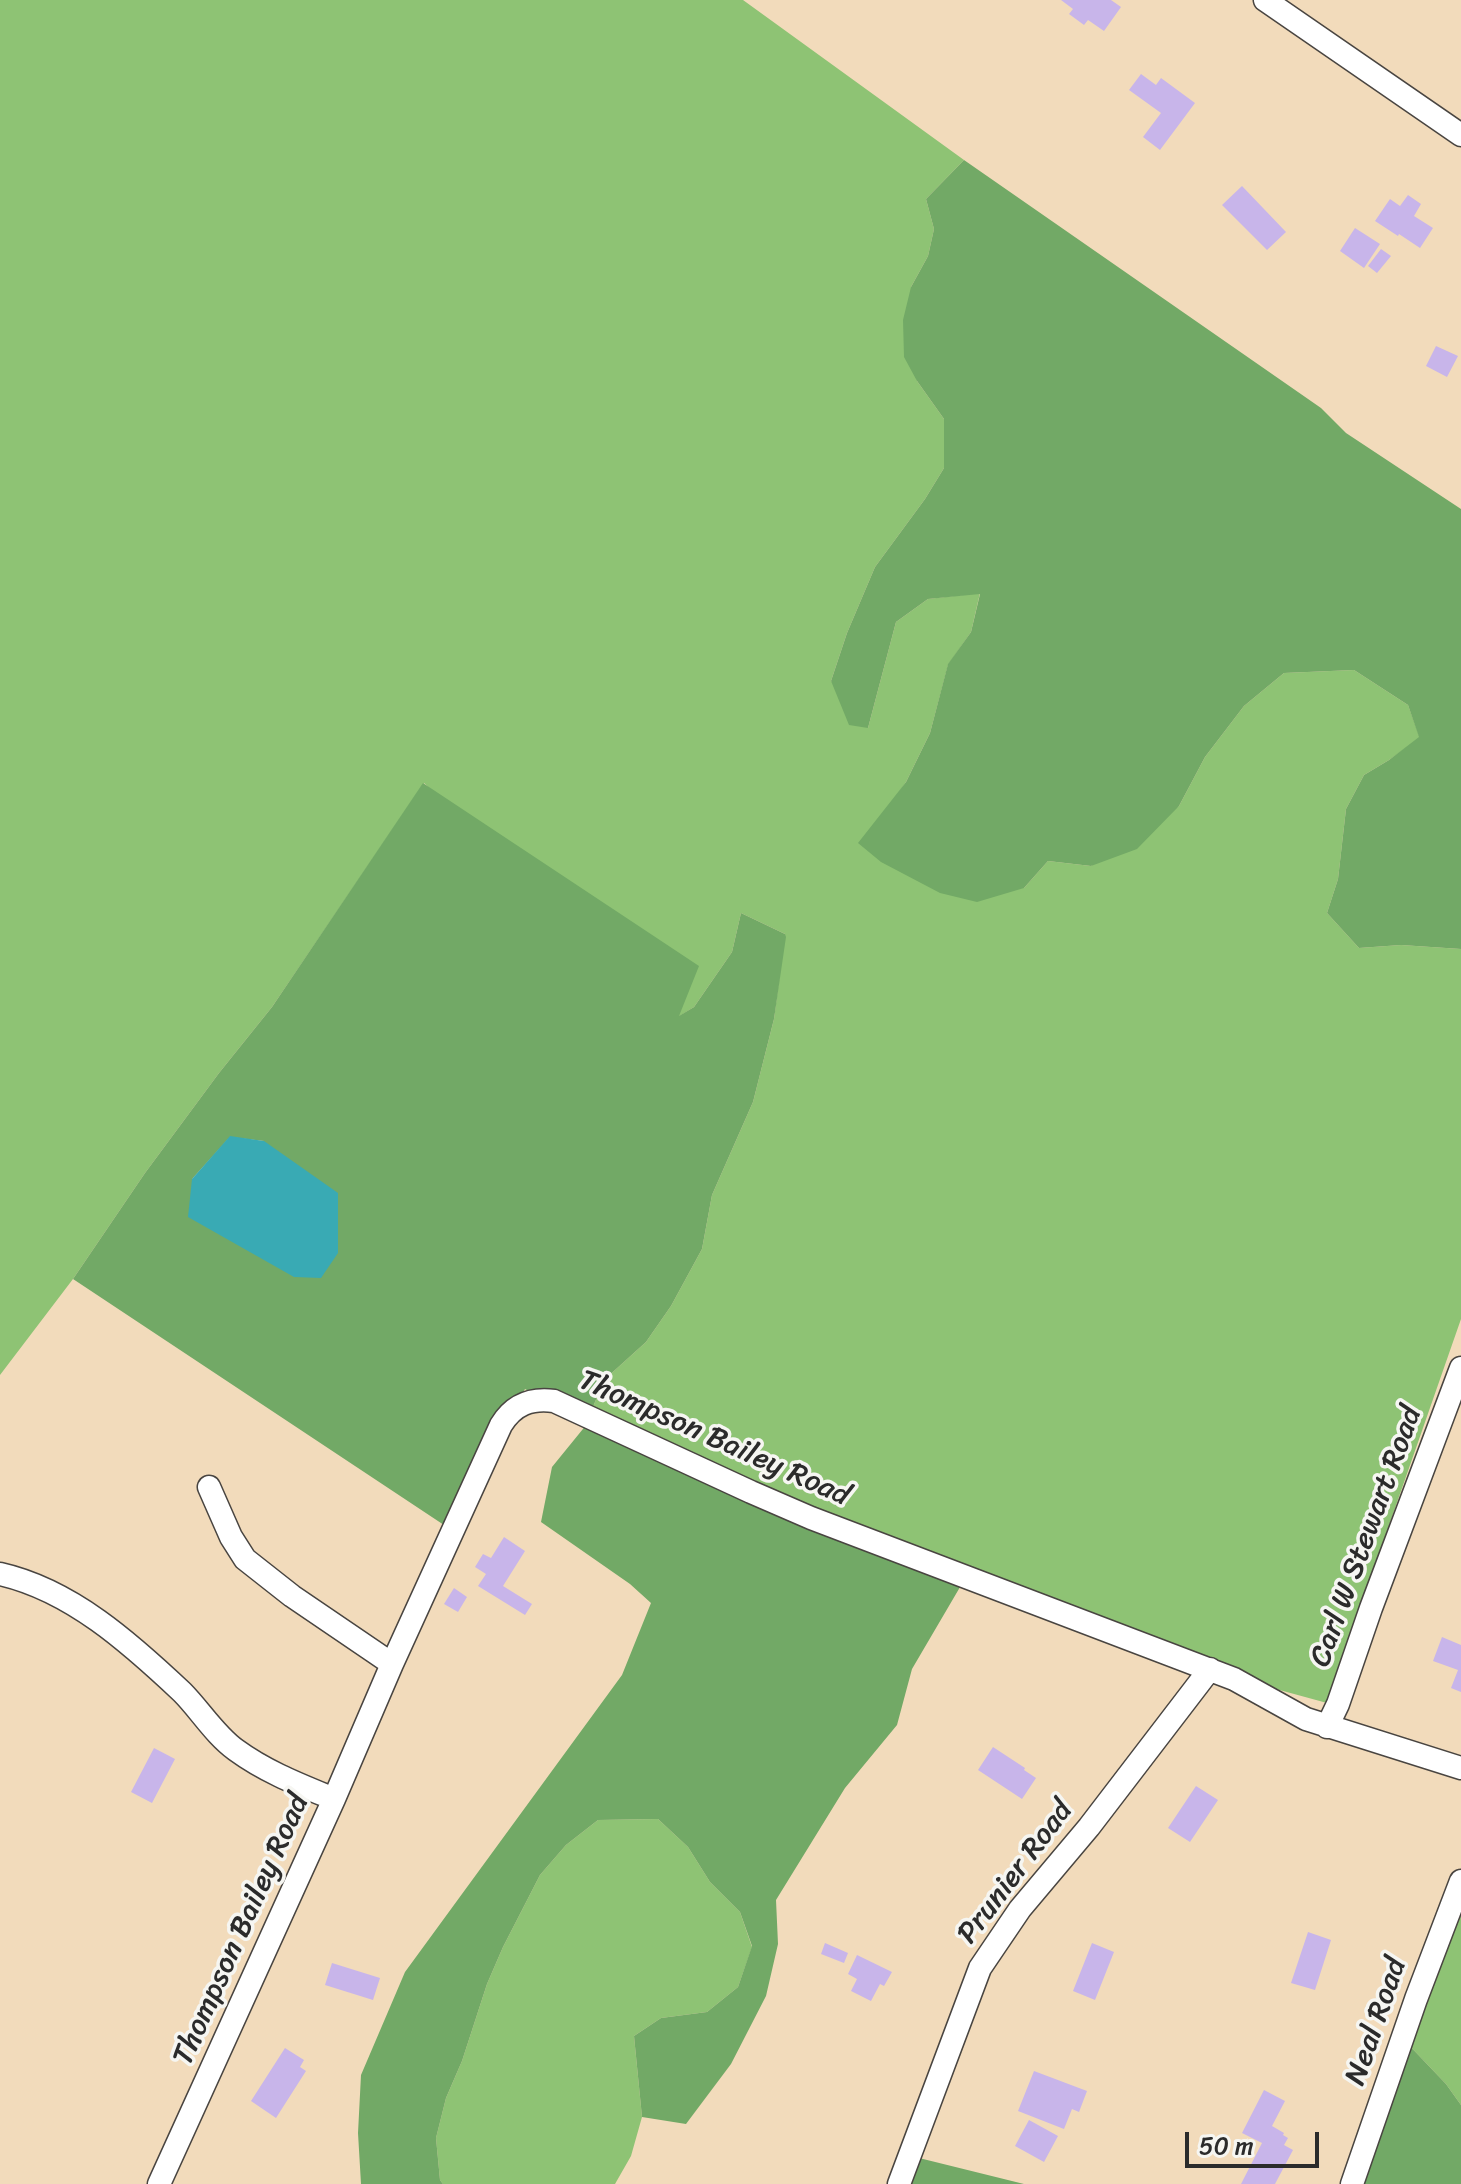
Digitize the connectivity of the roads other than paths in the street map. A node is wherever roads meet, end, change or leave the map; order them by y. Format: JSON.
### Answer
{"nodes":[{"id":1,"x":1265,"y":0,"type":"edge"},
{"id":2,"x":1461,"y":135,"type":"edge"},
{"id":3,"x":1461,"y":1368,"type":"edge"},
{"id":4,"x":209,"y":1487,"type":"dead end"},
{"id":5,"x":0,"y":1574,"type":"edge"},
{"id":6,"x":392,"y":1664,"type":"junction"},
{"id":7,"x":1210,"y":1669,"type":"junction"},
{"id":8,"x":1327,"y":1727,"type":"junction"},
{"id":9,"x":1461,"y":1768,"type":"edge"},
{"id":10,"x":334,"y":1799,"type":"junction"},
{"id":11,"x":1461,"y":1881,"type":"edge"},
{"id":12,"x":159,"y":2184,"type":"edge"},
{"id":13,"x":899,"y":2184,"type":"edge"},
{"id":14,"x":1352,"y":2184,"type":"edge"}],
"edges":[{"from":1,"to":2,"type":"street"},
{"from":3,"to":8,"type":"street","name":"Carl W Stewart Road"},
{"from":4,"to":6,"type":"street"},
{"from":5,"to":10,"type":"street"},
{"from":6,"to":7,"type":"street","name":"Thompson Bailey Road"},
{"from":6,"to":10,"type":"street","name":"Thompson Bailey Road"},
{"from":7,"to":8,"type":"street","name":"Thompson Bailey Road"},
{"from":7,"to":13,"type":"street","name":"Prunier Road"},
{"from":8,"to":9,"type":"street","name":"Thompson Bailey Road"},
{"from":10,"to":12,"type":"street","name":"Thompson Bailey Road"},
{"from":11,"to":14,"type":"street","name":"Neal Road"}]}
